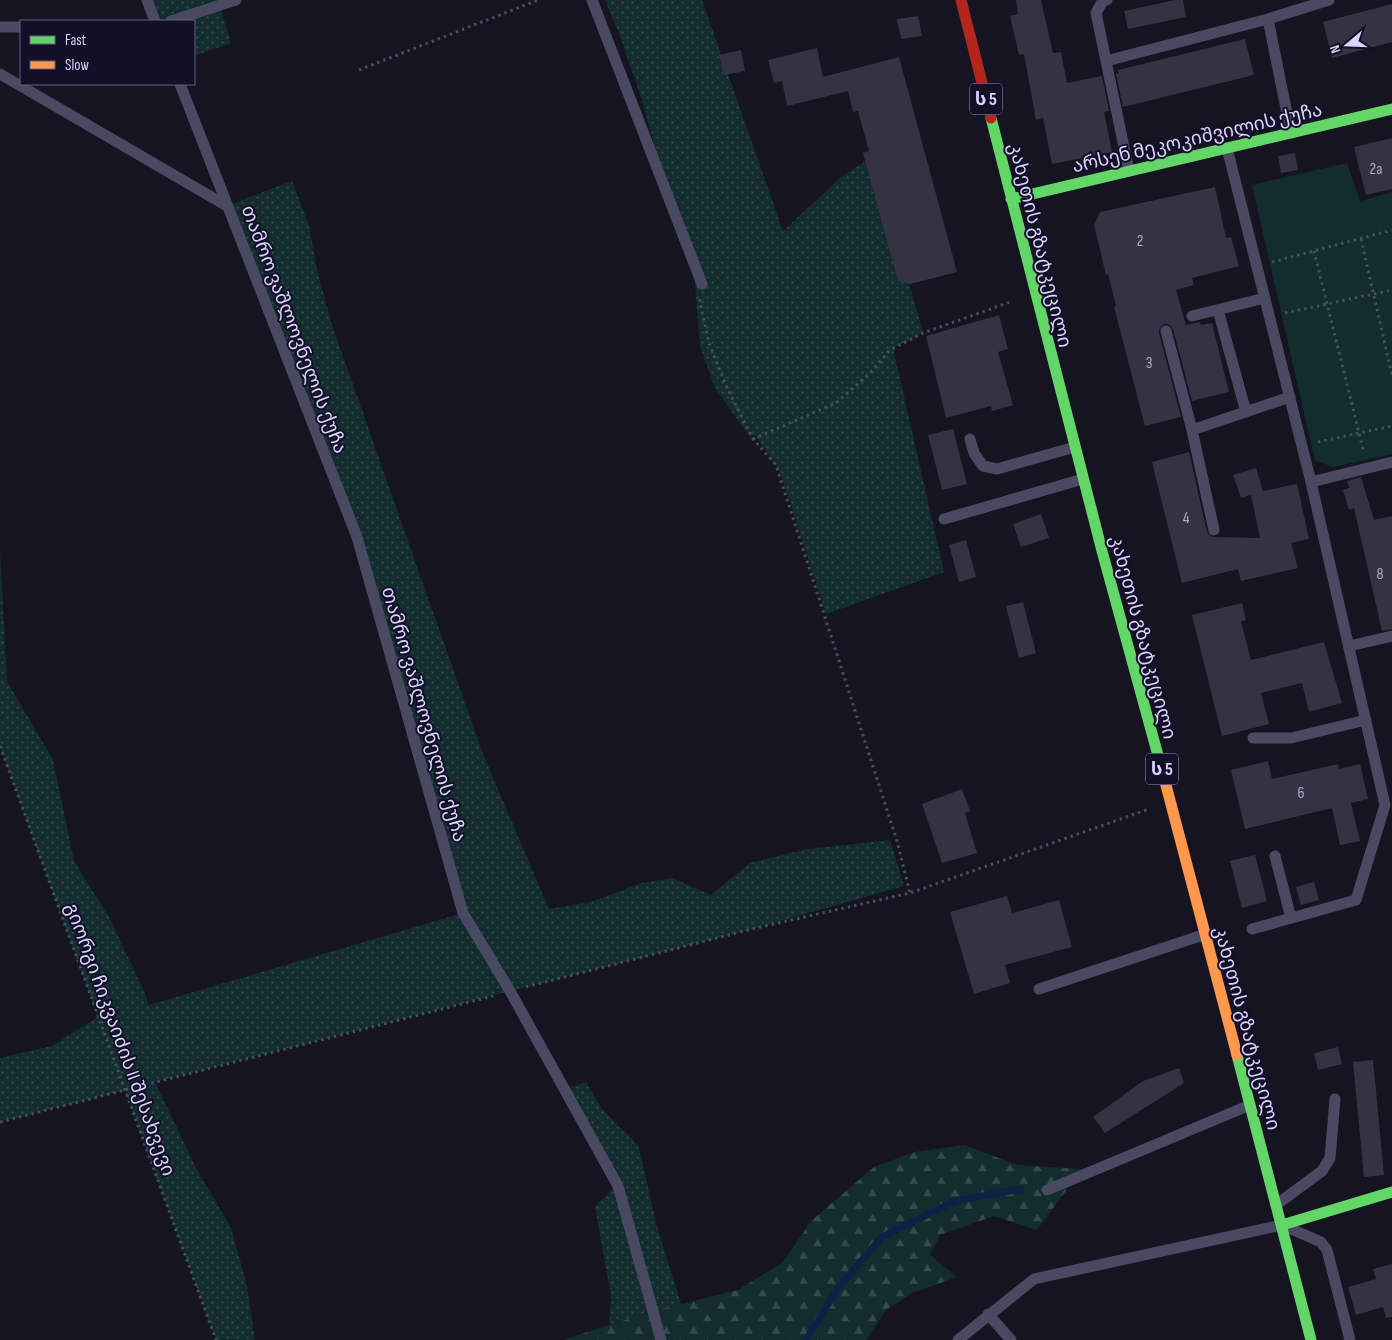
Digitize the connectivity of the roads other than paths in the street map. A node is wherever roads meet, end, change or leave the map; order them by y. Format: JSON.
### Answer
{"nodes":[{"id":1,"x":147,"y":0,"type":"edge"},
{"id":2,"x":236,"y":0,"type":"edge"},
{"id":3,"x":592,"y":0,"type":"edge"},
{"id":4,"x":961,"y":0,"type":"edge"},
{"id":5,"x":1329,"y":0,"type":"edge"},
{"id":6,"x":1104,"y":1,"type":"edge"},
{"id":7,"x":1268,"y":19,"type":"junction"},
{"id":8,"x":155,"y":20,"type":"edge"},
{"id":9,"x":174,"y":20,"type":"edge"},
{"id":10,"x":0,"y":27,"type":"edge"},
{"id":11,"x":20,"y":27,"type":"edge"},
{"id":12,"x":1106,"y":61,"type":"junction"},
{"id":13,"x":0,"y":74,"type":"edge"},
{"id":14,"x":180,"y":85,"type":"edge"},
{"id":15,"x":1392,"y":110,"type":"edge"},
{"id":16,"x":1291,"y":133,"type":"junction"},
{"id":17,"x":1227,"y":148,"type":"junction"},
{"id":18,"x":1129,"y":171,"type":"junction"},
{"id":19,"x":1011,"y":199,"type":"junction"},
{"id":20,"x":228,"y":206,"type":"junction"},
{"id":21,"x":702,"y":284,"type":"road end"},
{"id":22,"x":1265,"y":298,"type":"junction"},
{"id":23,"x":1218,"y":310,"type":"junction"},
{"id":24,"x":1192,"y":316,"type":"dead end"},
{"id":25,"x":1166,"y":331,"type":"dead end"},
{"id":26,"x":1290,"y":397,"type":"junction"},
{"id":27,"x":1246,"y":412,"type":"junction"},
{"id":28,"x":1192,"y":430,"type":"junction"},
{"id":29,"x":970,"y":439,"type":"dead end"},
{"id":30,"x":1075,"y":448,"type":"junction"},
{"id":31,"x":1392,"y":462,"type":"edge"},
{"id":32,"x":1083,"y":479,"type":"junction"},
{"id":33,"x":1312,"y":482,"type":"junction"},
{"id":34,"x":944,"y":519,"type":"dead end"},
{"id":35,"x":1214,"y":530,"type":"dead end"},
{"id":36,"x":1392,"y":636,"type":"edge"},
{"id":37,"x":1349,"y":646,"type":"junction"},
{"id":38,"x":1366,"y":720,"type":"junction"},
{"id":39,"x":1253,"y":738,"type":"dead end"},
{"id":40,"x":1388,"y":804,"type":"edge"},
{"id":41,"x":1275,"y":856,"type":"dead end"},
{"id":42,"x":1291,"y":918,"type":"junction"},
{"id":43,"x":1252,"y":929,"type":"dead end"},
{"id":44,"x":1206,"y":934,"type":"junction"},
{"id":45,"x":1039,"y":989,"type":"dead end"},
{"id":46,"x":1335,"y":1099,"type":"dead end"},
{"id":47,"x":1250,"y":1105,"type":"junction"},
{"id":48,"x":1047,"y":1190,"type":"dead end"},
{"id":49,"x":1392,"y":1192,"type":"edge"},
{"id":50,"x":1276,"y":1205,"type":"junction"},
{"id":51,"x":1282,"y":1225,"type":"junction"},
{"id":52,"x":988,"y":1314,"type":"junction"},
{"id":53,"x":661,"y":1340,"type":"edge"},
{"id":54,"x":958,"y":1340,"type":"edge"},
{"id":55,"x":1011,"y":1340,"type":"edge"},
{"id":56,"x":1311,"y":1340,"type":"edge"},
{"id":57,"x":1350,"y":1340,"type":"edge"}],
"edges":[{"from":1,"to":8,"type":"lane"},
{"from":2,"to":9,"type":"lane"},
{"from":3,"to":21,"type":"lane"},
{"from":4,"to":19,"type":"main road","name":"კახეთის გზატკეცილი","number":"ს 5"},
{"from":5,"to":7,"type":"lane"},
{"from":6,"to":12,"type":"lane"},
{"from":7,"to":12,"type":"lane"},
{"from":7,"to":16,"type":"lane"},
{"from":10,"to":11,"type":"lane"},
{"from":12,"to":18,"type":"lane"},
{"from":13,"to":20,"type":"lane"},
{"from":14,"to":20,"type":"lane","name":"თამრო ვაშლოვნელის ქუჩა"},
{"from":15,"to":16,"type":"main road","name":"არსენ მეკოკიშვილის ქუჩა"},
{"from":16,"to":17,"type":"main road","name":"არსენ მეკოკიშვილის ქუჩა"},
{"from":17,"to":18,"type":"main road","name":"არსენ მეკოკიშვილის ქუჩა"},
{"from":17,"to":22,"type":"lane"},
{"from":18,"to":19,"type":"main road","name":"არსენ მეკოკიშვილის ქუჩა"},
{"from":19,"to":30,"type":"main road","name":"კახეთის გზატკეცილი","number":"ს 5"},
{"from":20,"to":53,"type":"lane","name":"თამრო ვაშლოვნელის ქუჩა"},
{"from":22,"to":23,"type":"lane"},
{"from":22,"to":26,"type":"lane"},
{"from":23,"to":24,"type":"lane"},
{"from":23,"to":27,"type":"lane"},
{"from":25,"to":28,"type":"lane"},
{"from":26,"to":27,"type":"lane"},
{"from":26,"to":33,"type":"lane"},
{"from":27,"to":28,"type":"lane"},
{"from":28,"to":35,"type":"lane"},
{"from":29,"to":30,"type":"lane"},
{"from":30,"to":32,"type":"main road","name":"კახეთის გზატკეცილი","number":"ს 5"},
{"from":31,"to":33,"type":"lane"},
{"from":32,"to":34,"type":"lane"},
{"from":32,"to":44,"type":"main road","name":"კახეთის გზატკეცილი","number":"ს 5"},
{"from":33,"to":37,"type":"lane"},
{"from":36,"to":37,"type":"lane"},
{"from":37,"to":38,"type":"lane"},
{"from":38,"to":39,"type":"lane"},
{"from":38,"to":40,"type":"lane"},
{"from":40,"to":42,"type":"lane"},
{"from":41,"to":42,"type":"lane"},
{"from":42,"to":43,"type":"lane"},
{"from":44,"to":45,"type":"lane"},
{"from":44,"to":47,"type":"main road","name":"კახეთის გზატკეცილი","number":"ს 5"},
{"from":46,"to":50,"type":"lane"},
{"from":47,"to":48,"type":"lane"},
{"from":47,"to":50,"type":"main road","name":"კახეთის გზატკეცილი","number":"ს 5"},
{"from":49,"to":51,"type":"main road"},
{"from":50,"to":51,"type":"main road","name":"კახეთის გზატკეცილი","number":"ს 5"},
{"from":51,"to":52,"type":"lane"},
{"from":51,"to":56,"type":"main road","name":"კახეთის გზატკეცილი","number":"ს 5"},
{"from":51,"to":57,"type":"lane"},
{"from":52,"to":54,"type":"lane"},
{"from":52,"to":55,"type":"lane"}]}
